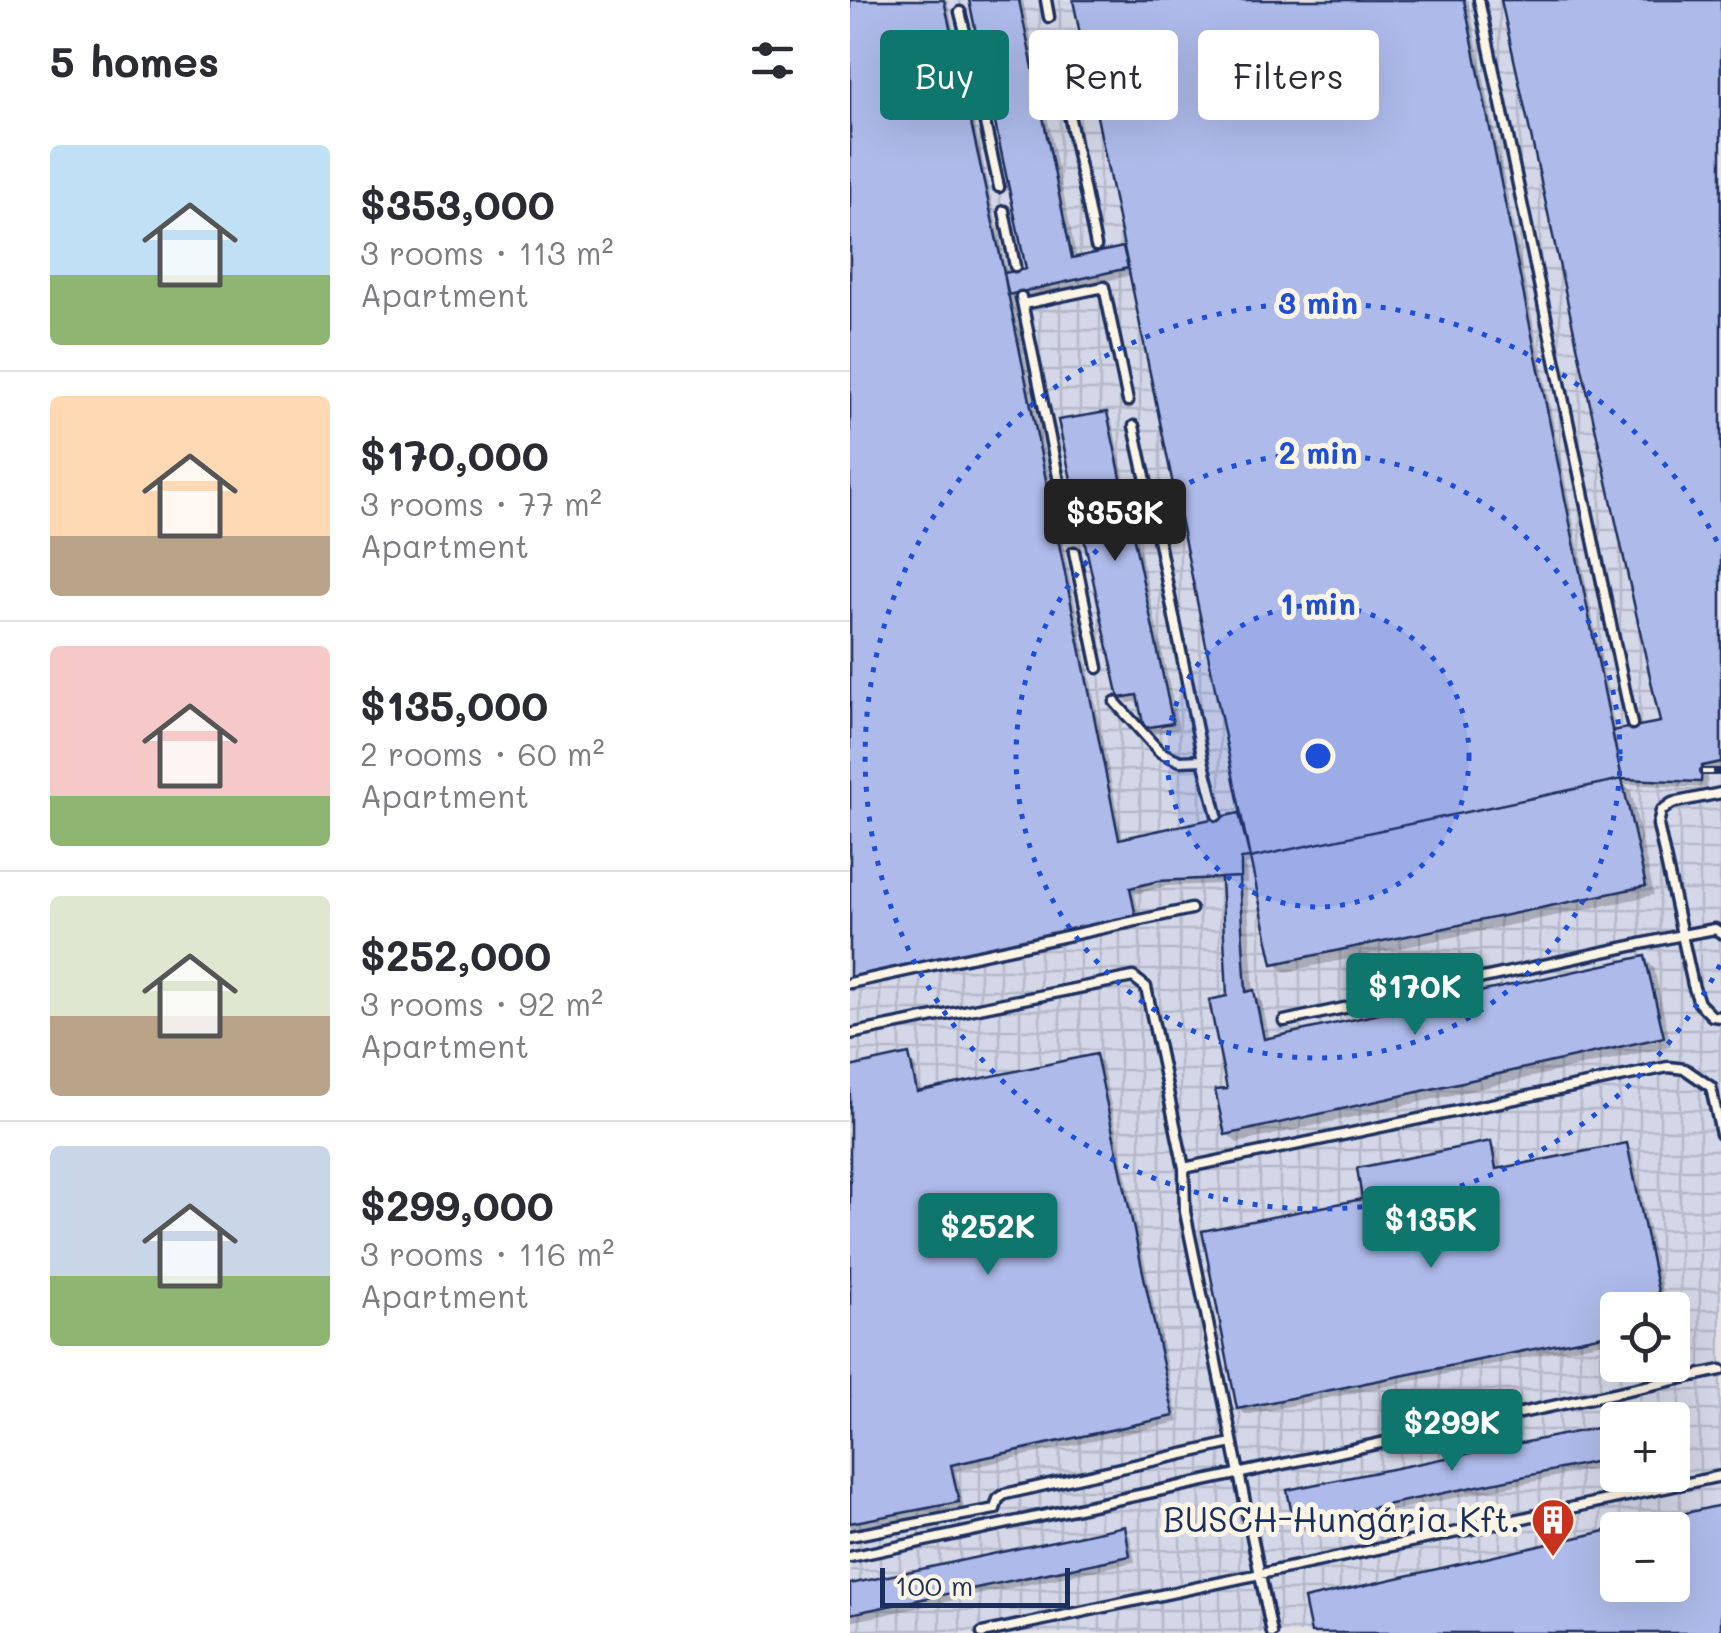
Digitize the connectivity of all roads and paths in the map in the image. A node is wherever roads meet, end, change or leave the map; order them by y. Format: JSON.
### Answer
{"nodes":[{"id":1,"x":1046,"y":0,"type":"edge"},
{"id":2,"x":1479,"y":0,"type":"edge"},
{"id":3,"x":960,"y":12,"type":"dead end"},
{"id":4,"x":1049,"y":17,"type":"dead end"},
{"id":5,"x":964,"y":30,"type":"edge"},
{"id":6,"x":984,"y":120,"type":"edge"},
{"id":7,"x":1070,"y":120,"type":"edge"},
{"id":8,"x":999,"y":187,"type":"dead end"},
{"id":9,"x":1004,"y":211,"type":"dead end"},
{"id":10,"x":1096,"y":246,"type":"dead end"},
{"id":11,"x":1015,"y":266,"type":"dead end"},
{"id":12,"x":1128,"y":401,"type":"dead end"},
{"id":13,"x":1134,"y":426,"type":"dead end"},
{"id":14,"x":1152,"y":508,"type":"dead end"},
{"id":15,"x":1068,"y":525,"type":"dead end"},
{"id":16,"x":1158,"y":538,"type":"dead end"},
{"id":17,"x":1074,"y":552,"type":"dead end"},
{"id":18,"x":1098,"y":668,"type":"dead end"},
{"id":19,"x":1115,"y":702,"type":"dead end"},
{"id":20,"x":1632,"y":724,"type":"dead end"},
{"id":21,"x":1203,"y":760,"type":"junction"},
{"id":22,"x":1721,"y":793,"type":"edge"},
{"id":23,"x":1217,"y":815,"type":"dead end"},
{"id":24,"x":1191,"y":909,"type":"dead end"},
{"id":25,"x":1721,"y":933,"type":"edge"},
{"id":26,"x":1682,"y":935,"type":"junction"},
{"id":27,"x":850,"y":983,"type":"edge"},
{"id":28,"x":1721,"y":1017,"type":"edge"},
{"id":29,"x":1284,"y":1021,"type":"dead end"},
{"id":30,"x":850,"y":1034,"type":"edge"},
{"id":31,"x":1721,"y":1134,"type":"edge"},
{"id":32,"x":1184,"y":1168,"type":"junction"},
{"id":33,"x":1721,"y":1370,"type":"edge"},
{"id":34,"x":1232,"y":1443,"type":"junction"},
{"id":35,"x":1238,"y":1474,"type":"junction"},
{"id":36,"x":1721,"y":1476,"type":"edge"},
{"id":37,"x":850,"y":1536,"type":"edge"},
{"id":38,"x":850,"y":1557,"type":"edge"},
{"id":39,"x":1259,"y":1574,"type":"junction"},
{"id":40,"x":982,"y":1633,"type":"edge"},
{"id":41,"x":1272,"y":1633,"type":"edge"}],
"edges":[{"from":1,"to":4,"type":"lane"},
{"from":2,"to":20,"type":"lane"},
{"from":3,"to":5,"type":"lane"},
{"from":6,"to":8,"type":"lane"},
{"from":7,"to":10,"type":"lane"},
{"from":9,"to":11,"type":"lane"},
{"from":12,"to":15,"type":"lane"},
{"from":13,"to":14,"type":"lane"},
{"from":16,"to":21,"type":"lane"},
{"from":17,"to":18,"type":"lane"},
{"from":19,"to":21,"type":"lane"},
{"from":21,"to":23,"type":"lane"},
{"from":22,"to":26,"type":"lane"},
{"from":24,"to":27,"type":"lane"},
{"from":25,"to":26,"type":"lane"},
{"from":26,"to":28,"type":"lane"},
{"from":26,"to":29,"type":"lane"},
{"from":30,"to":32,"type":"lane"},
{"from":31,"to":32,"type":"lane"},
{"from":32,"to":34,"type":"lane"},
{"from":33,"to":35,"type":"lane"},
{"from":34,"to":35,"type":"lane"},
{"from":34,"to":37,"type":"lane"},
{"from":35,"to":38,"type":"lane"},
{"from":35,"to":39,"type":"lane"},
{"from":36,"to":39,"type":"lane"},
{"from":39,"to":40,"type":"lane"},
{"from":39,"to":41,"type":"lane"}]}
